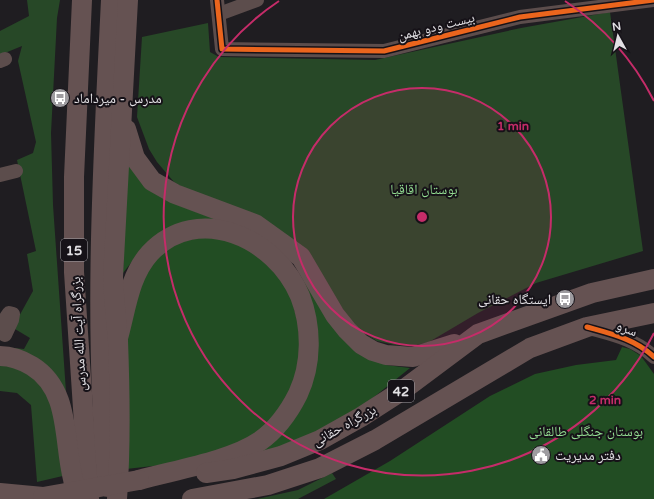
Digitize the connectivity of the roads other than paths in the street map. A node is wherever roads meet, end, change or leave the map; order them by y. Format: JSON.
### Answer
{"nodes":[{"id":1,"x":70,"y":0,"type":"edge"},
{"id":2,"x":82,"y":0,"type":"edge"},
{"id":3,"x":111,"y":0,"type":"edge"},
{"id":4,"x":128,"y":0,"type":"edge"},
{"id":5,"x":257,"y":0,"type":"edge"},
{"id":6,"x":654,"y":0,"type":"edge"},
{"id":7,"x":218,"y":7,"type":"edge"},
{"id":8,"x":123,"y":89,"type":"junction"},
{"id":9,"x":16,"y":171,"type":"dead end"},
{"id":10,"x":0,"y":175,"type":"edge"},
{"id":11,"x":74,"y":272,"type":"junction"},
{"id":12,"x":654,"y":279,"type":"edge"},
{"id":13,"x":654,"y":313,"type":"edge"},
{"id":14,"x":587,"y":327,"type":"junction"},
{"id":15,"x":478,"y":334,"type":"junction"},
{"id":16,"x":118,"y":340,"type":"junction"},
{"id":17,"x":0,"y":356,"type":"edge"},
{"id":18,"x":654,"y":357,"type":"edge"},
{"id":19,"x":102,"y":374,"type":"junction"},
{"id":20,"x":139,"y":480,"type":"junction"},
{"id":21,"x":0,"y":493,"type":"edge"},
{"id":22,"x":38,"y":498,"type":"edge"},
{"id":23,"x":80,"y":499,"type":"edge"},
{"id":24,"x":89,"y":499,"type":"edge"},
{"id":25,"x":110,"y":499,"type":"edge"},
{"id":26,"x":117,"y":499,"type":"edge"},
{"id":27,"x":192,"y":499,"type":"edge"}],
"edges":[{"from":1,"to":11,"type":"highway"},
{"from":2,"to":11,"type":"highway","name":"بزرگراه آیت الله مدرس","number":"15"},
{"from":3,"to":19,"type":"highway","name":"بزرگراه آیت الله مدرس","number":"15"},
{"from":4,"to":8,"type":"highway"},
{"from":5,"to":7,"type":"street"},
{"from":6,"to":7,"type":"street","name":"بیست ودو بهمن"},
{"from":8,"to":15,"type":"highway"},
{"from":8,"to":16,"type":"highway"},
{"from":9,"to":10,"type":"street"},
{"from":11,"to":24,"type":"highway","name":"بزرگراه آیت الله مدرس","number":"15"},
{"from":12,"to":15,"type":"highway","name":"بزرگراه حقانی","number":"42"},
{"from":13,"to":14,"type":"highway","name":"بزرگراه حقانی","number":"42"},
{"from":14,"to":18,"type":"street","name":"سرو"},
{"from":14,"to":27,"type":"highway","name":"بزرگراه حقانی","number":"42"},
{"from":15,"to":20,"type":"highway","name":"بزرگراه حقانی","number":"42"},
{"from":16,"to":19,"type":"highway"},
{"from":16,"to":20,"type":"highway"},
{"from":16,"to":26,"type":"highway"},
{"from":17,"to":23,"type":"highway"},
{"from":19,"to":25,"type":"highway","name":"بزرگراه آیت الله مدرس","number":"15"},
{"from":20,"to":22,"type":"highway","name":"بزرگراه حقانی","number":"42","bridge":true},
{"from":21,"to":22,"type":"highway","name":"بزرگراه حقانی"}]}
